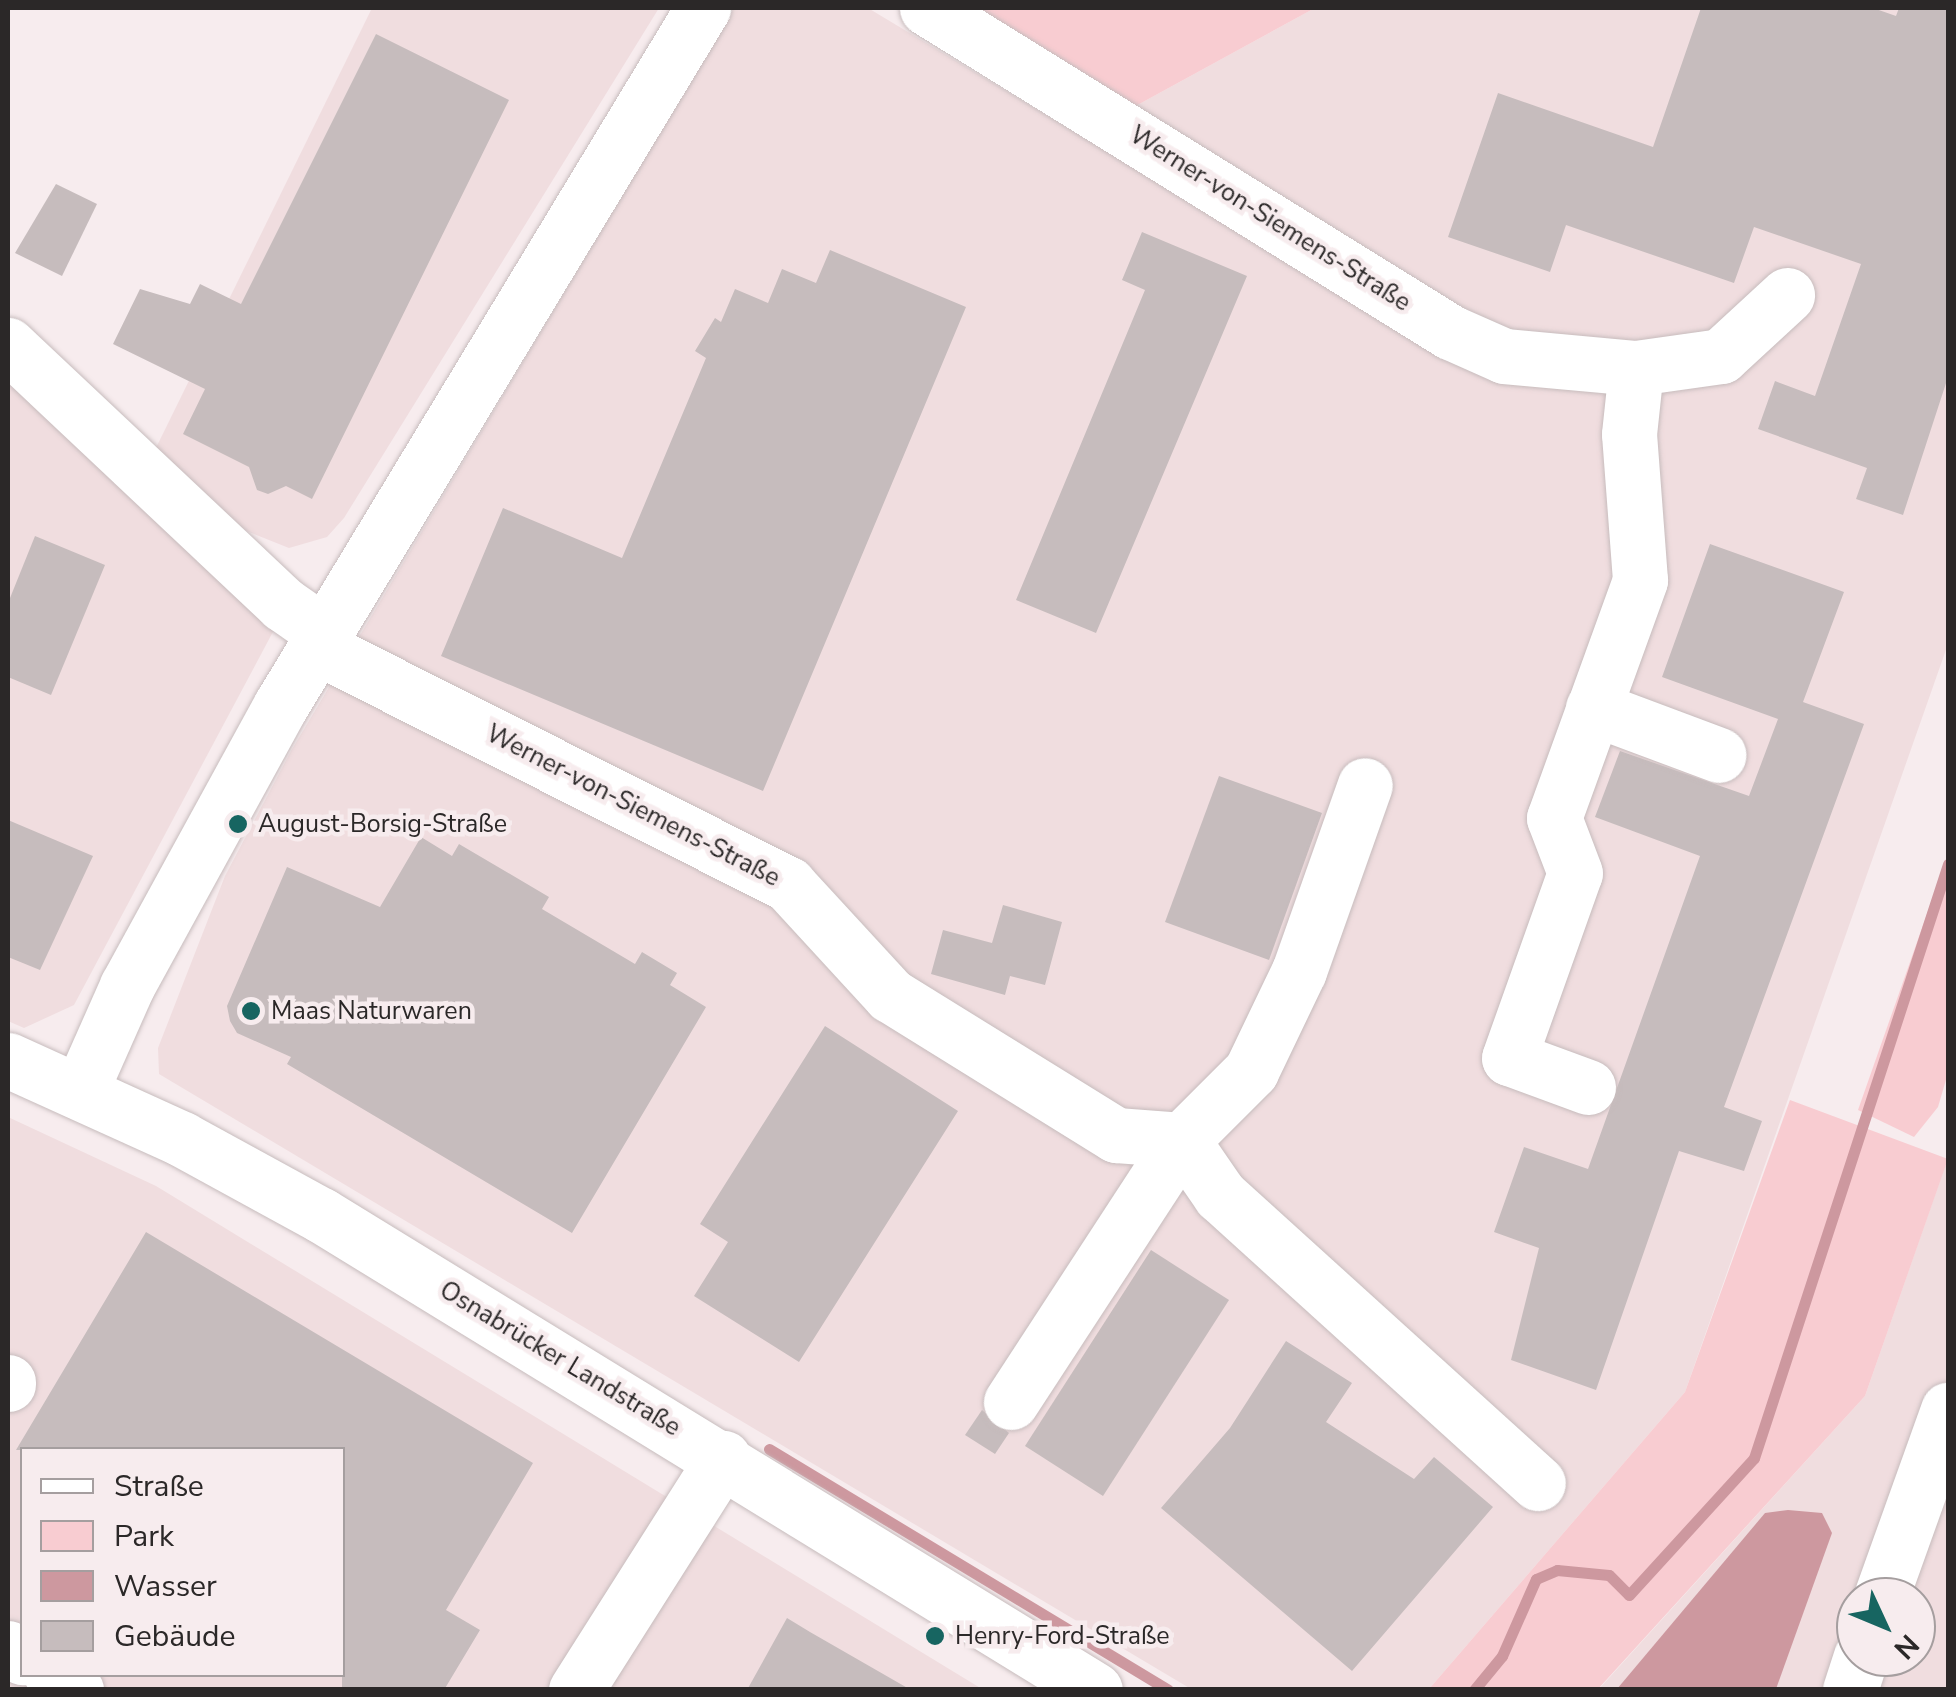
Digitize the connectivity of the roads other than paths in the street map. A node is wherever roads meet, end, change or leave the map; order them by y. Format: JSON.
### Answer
{"nodes":[{"id":1,"x":703,"y":8,"type":"edge"},
{"id":2,"x":927,"y":8,"type":"edge"},
{"id":3,"x":1788,"y":295,"type":"dead end"},
{"id":4,"x":8,"y":344,"type":"edge"},
{"id":5,"x":1636,"y":368,"type":"junction"},
{"id":6,"x":319,"y":639,"type":"junction"},
{"id":7,"x":1593,"y":708,"type":"junction"},
{"id":8,"x":1719,"y":755,"type":"dead end"},
{"id":9,"x":1364,"y":785,"type":"dead end"},
{"id":10,"x":8,"y":1060,"type":"edge"},
{"id":11,"x":1588,"y":1087,"type":"dead end"},
{"id":12,"x":80,"y":1092,"type":"junction"},
{"id":13,"x":1182,"y":1140,"type":"junction"},
{"id":14,"x":1011,"y":1402,"type":"dead end"},
{"id":15,"x":1948,"y":1410,"type":"edge"},
{"id":16,"x":723,"y":1458,"type":"junction"},
{"id":17,"x":1538,"y":1483,"type":"dead end"},
{"id":18,"x":1888,"y":1577,"type":"edge"},
{"id":19,"x":595,"y":1683,"type":"edge"},
{"id":20,"x":1095,"y":1690,"type":"edge"}],
"edges":[{"from":1,"to":6,"type":"street"},
{"from":2,"to":5,"type":"street","name":"Werner-von-Siemens-Straße"},
{"from":3,"to":5,"type":"street","name":"Werner-von-Siemens-Straße"},
{"from":4,"to":6,"type":"street"},
{"from":5,"to":7,"type":"street"},
{"from":6,"to":12,"type":"street"},
{"from":6,"to":13,"type":"street","name":"Werner-von-Siemens-Straße"},
{"from":7,"to":8,"type":"street"},
{"from":7,"to":11,"type":"street"},
{"from":9,"to":13,"type":"street"},
{"from":10,"to":12,"type":"street","name":"Osnabrücker Landstraße"},
{"from":12,"to":16,"type":"street","name":"Osnabrücker Landstraße"},
{"from":13,"to":14,"type":"street"},
{"from":13,"to":17,"type":"street"},
{"from":15,"to":18,"type":"street"},
{"from":16,"to":19,"type":"street"},
{"from":16,"to":20,"type":"street","name":"Osnabrücker Landstraße"}]}
